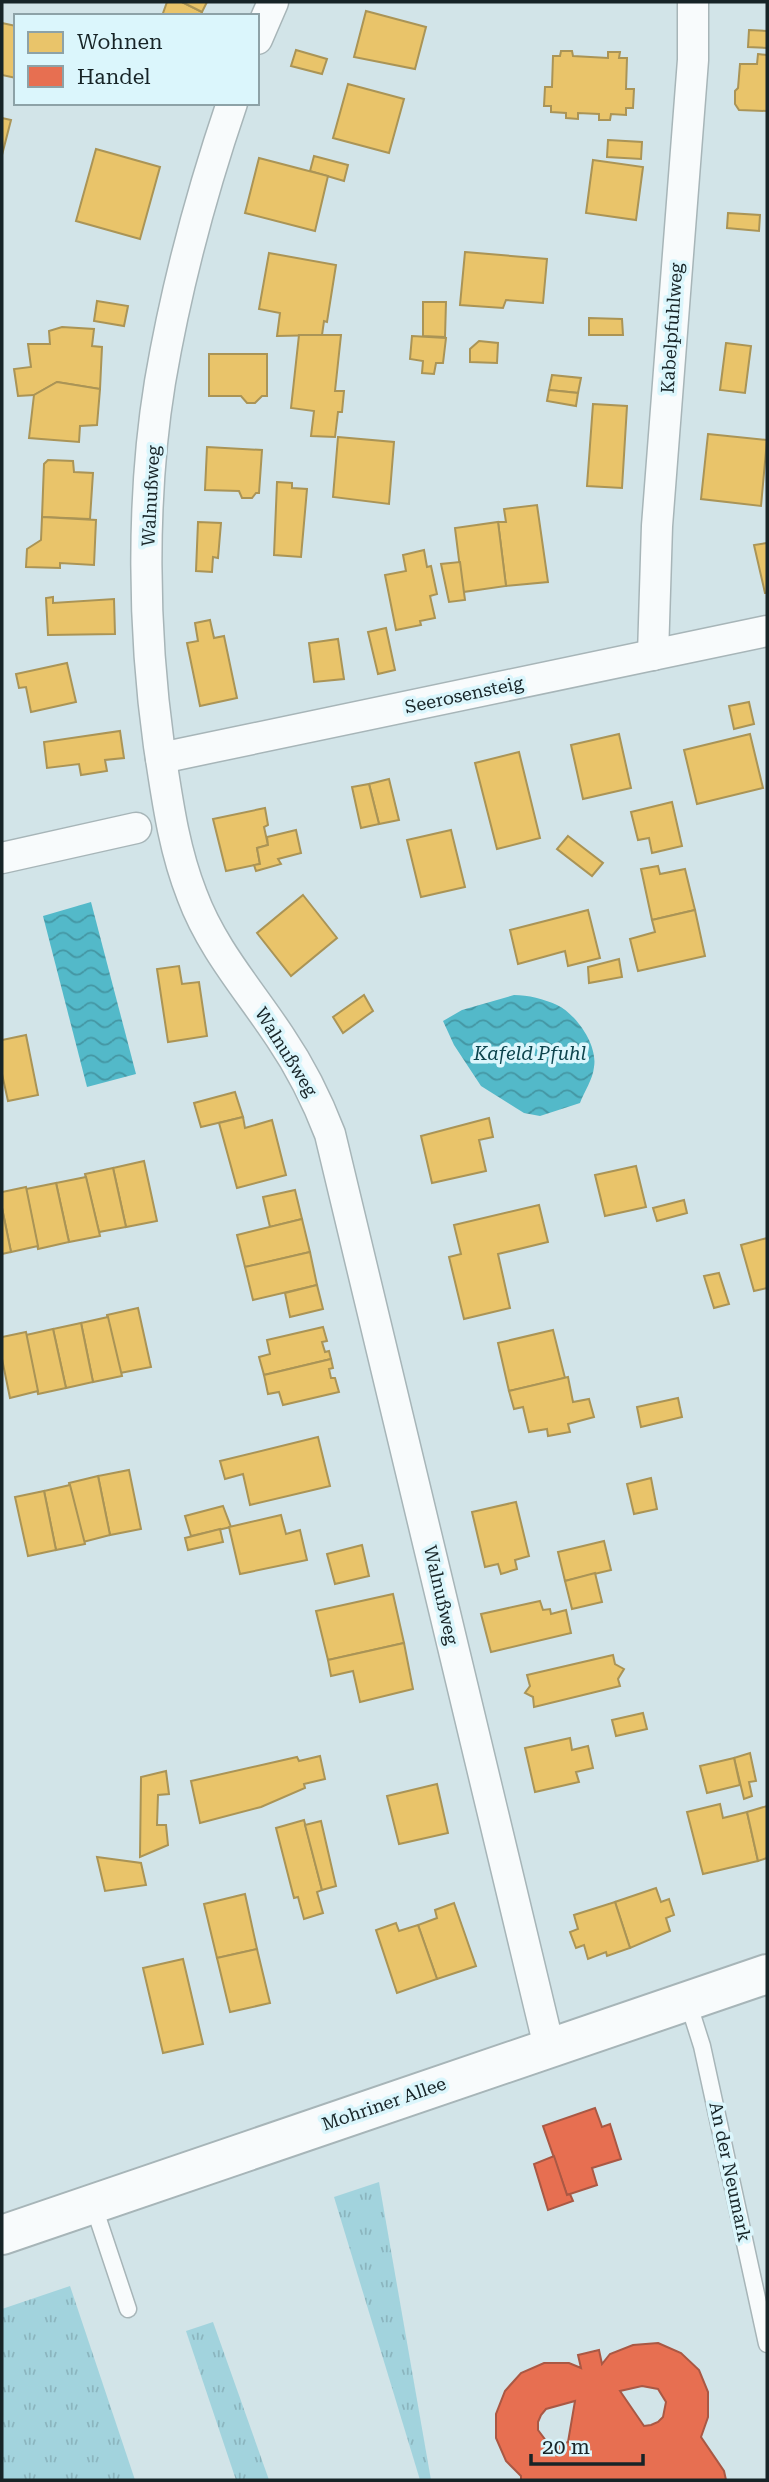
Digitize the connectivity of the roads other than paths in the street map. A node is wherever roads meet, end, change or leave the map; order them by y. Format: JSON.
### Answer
{"nodes":[{"id":1,"x":273,"y":2,"type":"edge"},
{"id":2,"x":693,"y":2,"type":"edge"},
{"id":3,"x":259,"y":34,"type":"edge"},
{"id":4,"x":231,"y":105,"type":"edge"},
{"id":5,"x":767,"y":631,"type":"edge"},
{"id":6,"x":653,"y":655,"type":"junction"},
{"id":7,"x":161,"y":758,"type":"junction"},
{"id":8,"x":153,"y":826,"type":"junction"},
{"id":9,"x":2,"y":858,"type":"edge"},
{"id":10,"x":767,"y":1974,"type":"edge"},
{"id":11,"x":688,"y":2001,"type":"junction"},
{"id":12,"x":549,"y":2048,"type":"junction"},
{"id":13,"x":93,"y":2204,"type":"junction"},
{"id":14,"x":2,"y":2235,"type":"edge"},
{"id":15,"x":128,"y":2309,"type":"dead end"},
{"id":16,"x":767,"y":2344,"type":"edge"}],
"edges":[{"from":1,"to":3,"type":"street"},
{"from":2,"to":6,"type":"street","name":"Kabelpfuhlweg"},
{"from":4,"to":7,"type":"street","name":"Walnußweg"},
{"from":5,"to":6,"type":"street","name":"Seerosensteig"},
{"from":6,"to":7,"type":"street","name":"Seerosensteig"},
{"from":7,"to":8,"type":"street","name":"Walnußweg"},
{"from":8,"to":9,"type":"street"},
{"from":8,"to":12,"type":"street","name":"Walnußweg"},
{"from":10,"to":11,"type":"main road","name":"Mohriner Allee"},
{"from":11,"to":12,"type":"main road","name":"Mohriner Allee"},
{"from":11,"to":16,"type":"lane","name":"An der Neumark"},
{"from":12,"to":13,"type":"main road","name":"Mohriner Allee"},
{"from":13,"to":14,"type":"main road","name":"Mohriner Allee"},
{"from":13,"to":15,"type":"lane"}]}
